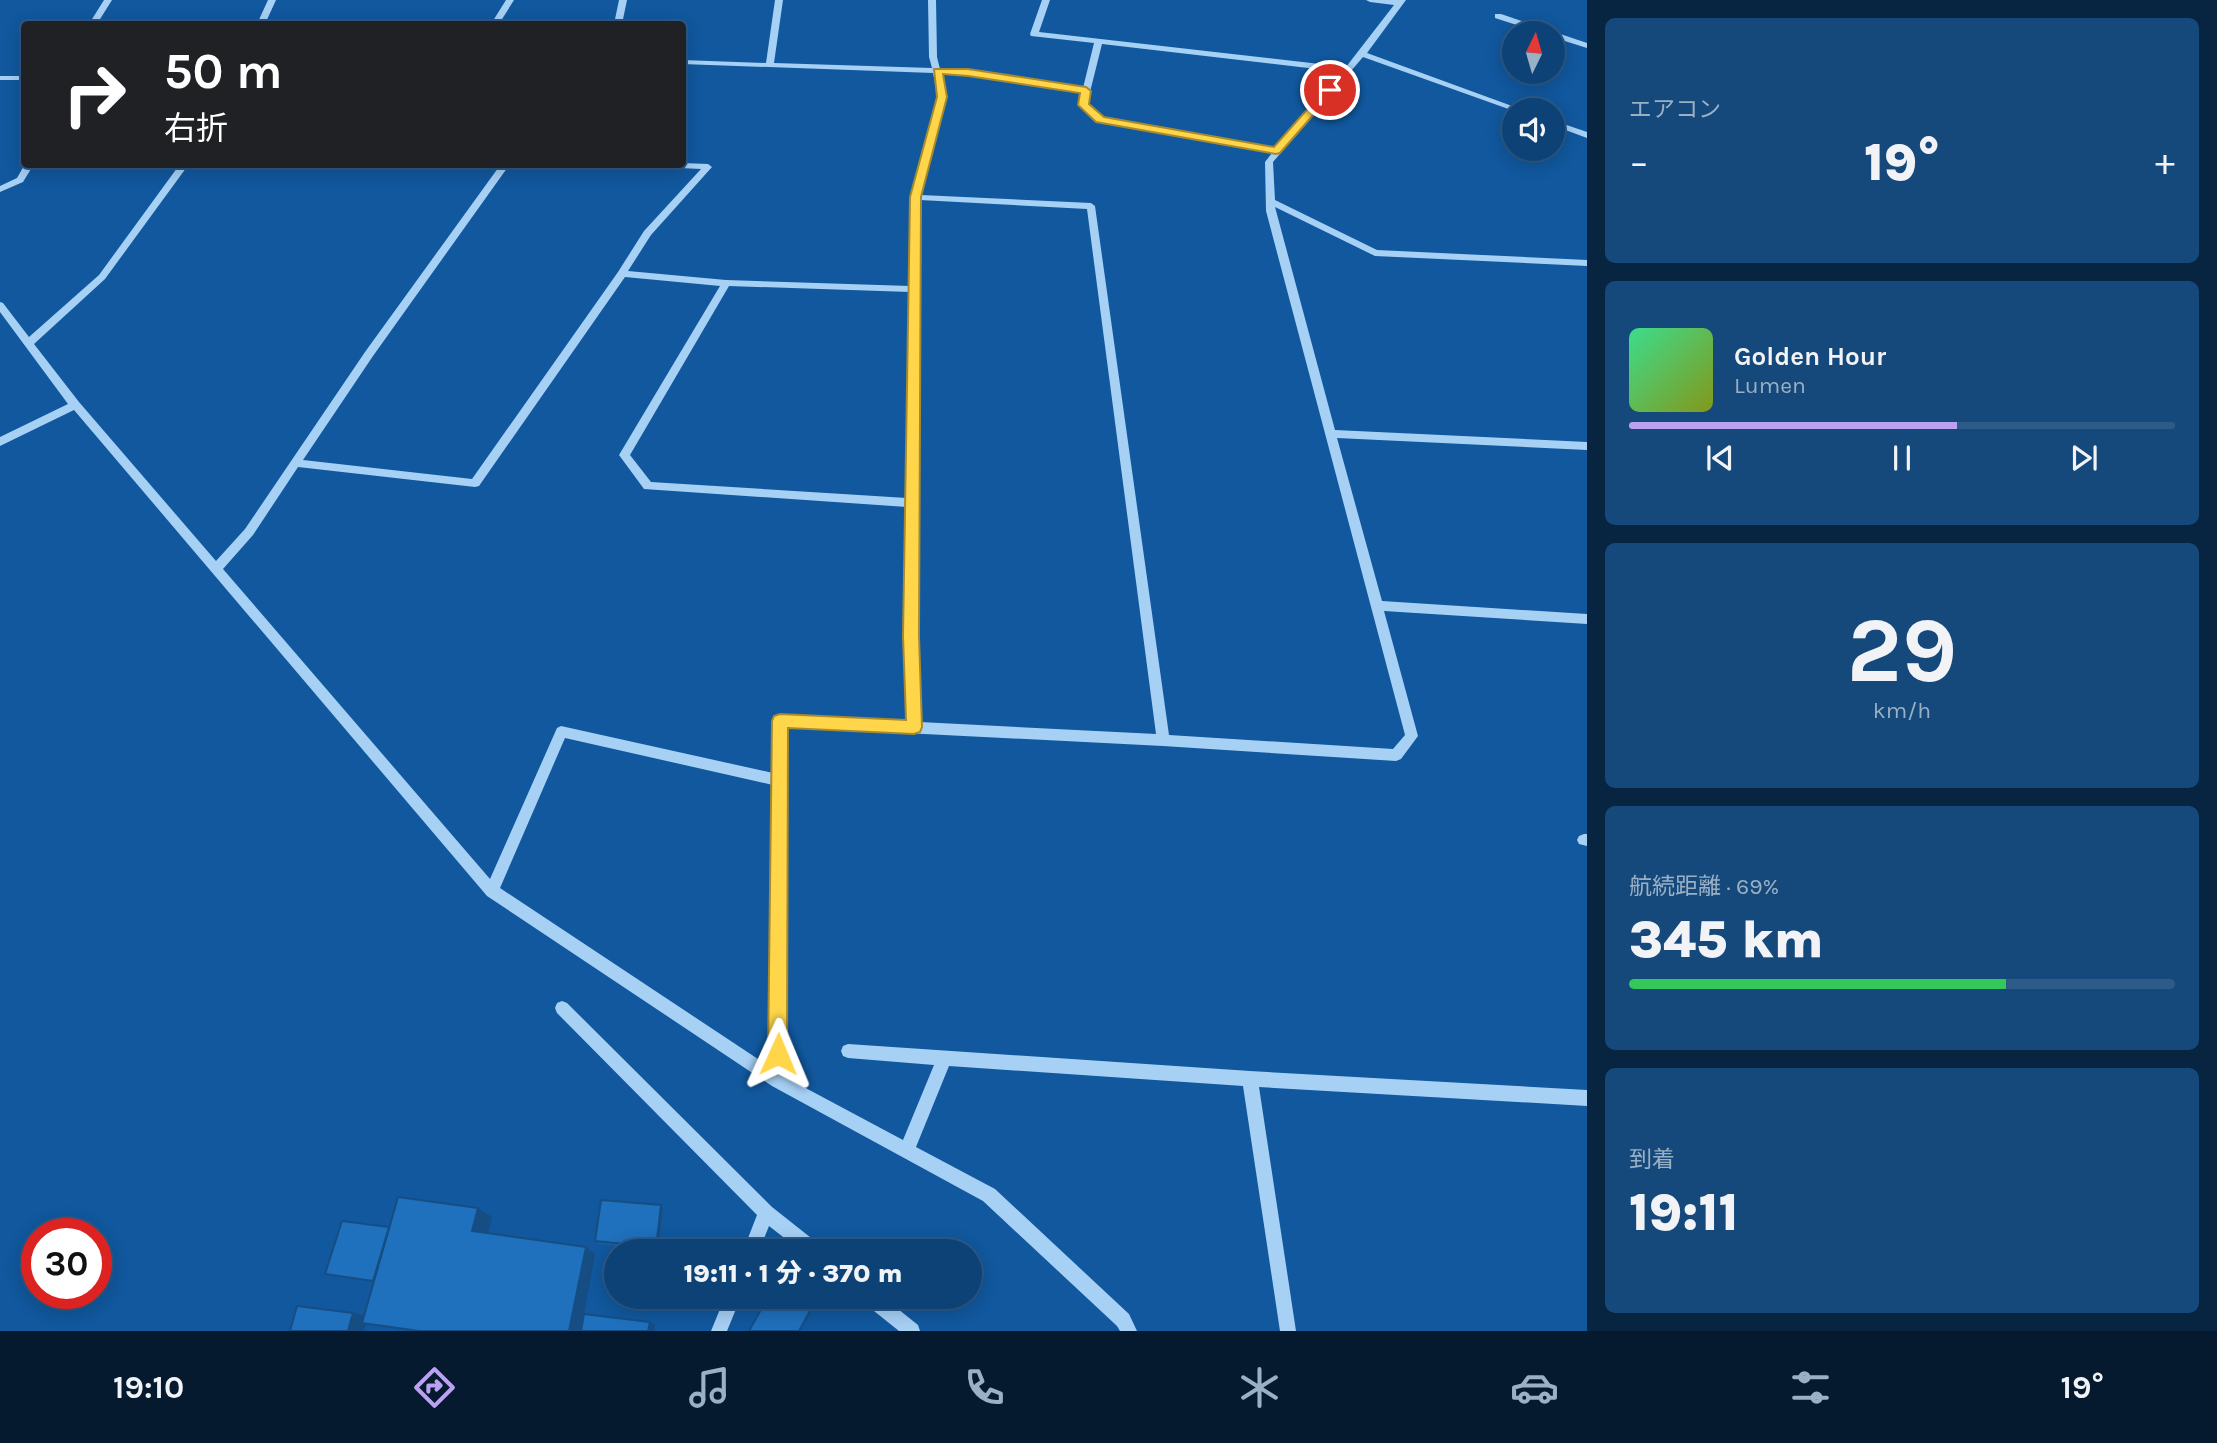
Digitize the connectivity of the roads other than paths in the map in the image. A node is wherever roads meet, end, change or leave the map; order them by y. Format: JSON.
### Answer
{"nodes":[{"id":1,"x":108,"y":0,"type":"edge"},
{"id":2,"x":272,"y":0,"type":"edge"},
{"id":3,"x":510,"y":0,"type":"edge"},
{"id":4,"x":623,"y":0,"type":"edge"},
{"id":5,"x":779,"y":0,"type":"edge"},
{"id":6,"x":932,"y":0,"type":"edge"},
{"id":7,"x":1046,"y":0,"type":"edge"},
{"id":8,"x":1370,"y":0,"type":"edge"},
{"id":9,"x":1399,"y":1,"type":"edge"},
{"id":10,"x":1498,"y":16,"type":"dead end"},
{"id":11,"x":95,"y":21,"type":"edge"},
{"id":12,"x":262,"y":21,"type":"edge"},
{"id":13,"x":497,"y":21,"type":"edge"},
{"id":14,"x":619,"y":21,"type":"edge"},
{"id":15,"x":1512,"y":21,"type":"edge"},
{"id":16,"x":1565,"y":39,"type":"edge"},
{"id":17,"x":1099,"y":41,"type":"junction"},
{"id":18,"x":1587,"y":46,"type":"edge"},
{"id":19,"x":1362,"y":54,"type":"junction"},
{"id":20,"x":686,"y":62,"type":"edge"},
{"id":21,"x":770,"y":65,"type":"junction"},
{"id":22,"x":1347,"y":70,"type":"junction"},
{"id":23,"x":937,"y":71,"type":"junction"},
{"id":24,"x":0,"y":78,"type":"edge"},
{"id":25,"x":21,"y":78,"type":"edge"},
{"id":26,"x":1086,"y":91,"type":"junction"},
{"id":27,"x":1502,"y":104,"type":"edge"},
{"id":28,"x":1565,"y":127,"type":"edge"},
{"id":29,"x":1587,"y":135,"type":"edge"},
{"id":30,"x":1276,"y":151,"type":"junction"},
{"id":31,"x":686,"y":166,"type":"edge"},
{"id":32,"x":28,"y":168,"type":"edge"},
{"id":33,"x":182,"y":168,"type":"edge"},
{"id":34,"x":503,"y":168,"type":"edge"},
{"id":35,"x":0,"y":189,"type":"edge"},
{"id":36,"x":916,"y":197,"type":"junction"},
{"id":37,"x":1270,"y":201,"type":"junction"},
{"id":38,"x":1587,"y":263,"type":"edge"},
{"id":39,"x":622,"y":274,"type":"junction"},
{"id":40,"x":726,"y":283,"type":"junction"},
{"id":41,"x":916,"y":289,"type":"junction"},
{"id":42,"x":0,"y":305,"type":"edge"},
{"id":43,"x":30,"y":342,"type":"junction"},
{"id":44,"x":75,"y":405,"type":"junction"},
{"id":45,"x":1332,"y":434,"type":"junction"},
{"id":46,"x":0,"y":442,"type":"edge"},
{"id":47,"x":1587,"y":446,"type":"edge"},
{"id":48,"x":295,"y":463,"type":"junction"},
{"id":49,"x":913,"y":503,"type":"junction"},
{"id":50,"x":215,"y":570,"type":"junction"},
{"id":51,"x":1378,"y":606,"type":"junction"},
{"id":52,"x":1587,"y":619,"type":"edge"},
{"id":53,"x":914,"y":727,"type":"junction"},
{"id":54,"x":1164,"y":740,"type":"junction"},
{"id":55,"x":781,"y":781,"type":"junction"},
{"id":56,"x":492,"y":891,"type":"junction"},
{"id":57,"x":562,"y":1008,"type":"dead end"},
{"id":58,"x":848,"y":1051,"type":"dead end"},
{"id":59,"x":945,"y":1057,"type":"junction"},
{"id":60,"x":1250,"y":1079,"type":"junction"},
{"id":61,"x":777,"y":1081,"type":"junction"},
{"id":62,"x":1587,"y":1098,"type":"edge"},
{"id":63,"x":907,"y":1151,"type":"junction"},
{"id":64,"x":766,"y":1213,"type":"junction"},
{"id":65,"x":756,"y":1239,"type":"edge"},
{"id":66,"x":799,"y":1239,"type":"edge"},
{"id":67,"x":728,"y":1309,"type":"edge"},
{"id":68,"x":885,"y":1309,"type":"edge"},
{"id":69,"x":719,"y":1331,"type":"edge"},
{"id":70,"x":912,"y":1331,"type":"edge"},
{"id":71,"x":1129,"y":1331,"type":"edge"},
{"id":72,"x":1287,"y":1331,"type":"edge"}],
"edges":[{"from":1,"to":11,"type":"street"},
{"from":2,"to":12,"type":"street"},
{"from":3,"to":13,"type":"street"},
{"from":4,"to":14,"type":"street"},
{"from":5,"to":21,"type":"street"},
{"from":6,"to":23,"type":"street"},
{"from":7,"to":17,"type":"street"},
{"from":8,"to":9,"type":"street"},
{"from":9,"to":19,"type":"street"},
{"from":10,"to":15,"type":"street"},
{"from":16,"to":18,"type":"street"},
{"from":17,"to":22,"type":"street"},
{"from":17,"to":26,"type":"street"},
{"from":19,"to":22,"type":"street"},
{"from":19,"to":27,"type":"street"},
{"from":20,"to":21,"type":"street"},
{"from":21,"to":23,"type":"street"},
{"from":22,"to":30,"type":"street"},
{"from":23,"to":26,"type":"street"},
{"from":23,"to":36,"type":"street"},
{"from":24,"to":25,"type":"street"},
{"from":26,"to":30,"type":"street"},
{"from":28,"to":29,"type":"street"},
{"from":30,"to":37,"type":"street"},
{"from":31,"to":39,"type":"street"},
{"from":32,"to":35,"type":"street"},
{"from":33,"to":43,"type":"street"},
{"from":34,"to":48,"type":"street"},
{"from":36,"to":41,"type":"street"},
{"from":36,"to":54,"type":"street"},
{"from":37,"to":38,"type":"street"},
{"from":37,"to":45,"type":"street"},
{"from":39,"to":40,"type":"street"},
{"from":39,"to":48,"type":"street"},
{"from":40,"to":41,"type":"street"},
{"from":40,"to":49,"type":"street"},
{"from":41,"to":49,"type":"street"},
{"from":42,"to":43,"type":"street"},
{"from":43,"to":44,"type":"street"},
{"from":44,"to":46,"type":"street"},
{"from":44,"to":50,"type":"street"},
{"from":45,"to":47,"type":"street"},
{"from":45,"to":51,"type":"street"},
{"from":48,"to":50,"type":"street"},
{"from":49,"to":53,"type":"street"},
{"from":50,"to":56,"type":"street"},
{"from":51,"to":52,"type":"street"},
{"from":51,"to":54,"type":"street"},
{"from":53,"to":54,"type":"street"},
{"from":53,"to":55,"type":"street"},
{"from":55,"to":56,"type":"street"},
{"from":55,"to":61,"type":"street"},
{"from":56,"to":61,"type":"street"},
{"from":57,"to":64,"type":"street"},
{"from":58,"to":59,"type":"street"},
{"from":59,"to":60,"type":"street"},
{"from":59,"to":63,"type":"street"},
{"from":60,"to":62,"type":"street"},
{"from":60,"to":72,"type":"street"},
{"from":61,"to":63,"type":"street"},
{"from":63,"to":71,"type":"street"},
{"from":64,"to":65,"type":"street"},
{"from":64,"to":66,"type":"street"},
{"from":67,"to":69,"type":"street"},
{"from":68,"to":70,"type":"street"}]}
